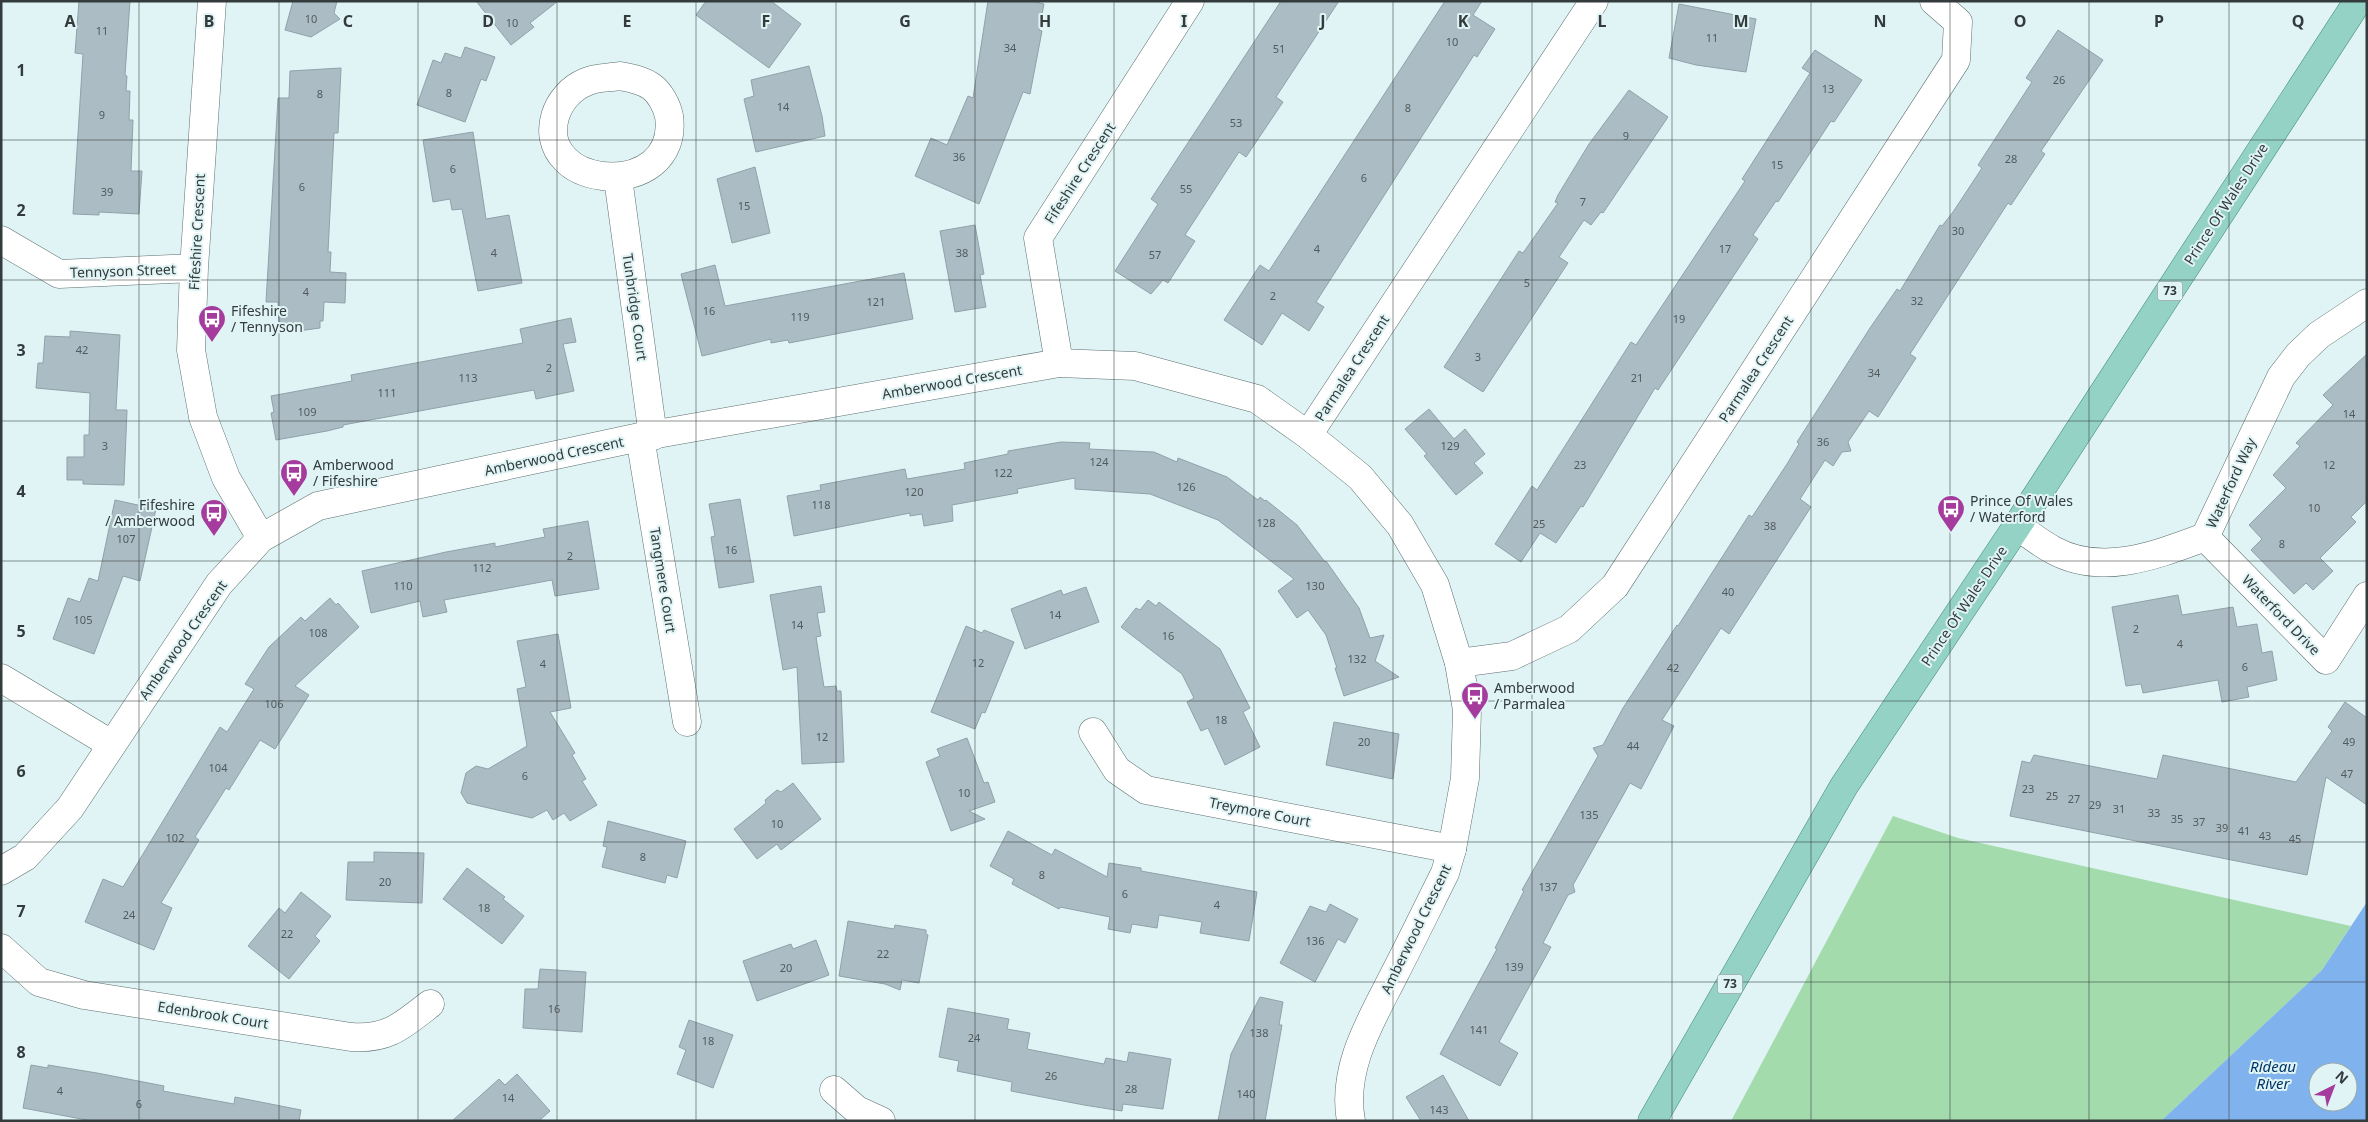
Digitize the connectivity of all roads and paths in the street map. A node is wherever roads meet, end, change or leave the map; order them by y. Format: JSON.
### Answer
{"nodes":[{"id":1,"x":212,"y":1,"type":"edge"},
{"id":2,"x":1190,"y":1,"type":"edge"},
{"id":3,"x":1594,"y":1,"type":"edge"},
{"id":4,"x":1934,"y":1,"type":"edge"},
{"id":5,"x":2358,"y":1,"type":"edge"},
{"id":6,"x":618,"y":178,"type":"junction"},
{"id":7,"x":1,"y":240,"type":"edge"},
{"id":8,"x":194,"y":268,"type":"junction"},
{"id":9,"x":2367,"y":303,"type":"edge"},
{"id":10,"x":1058,"y":363,"type":"junction"},
{"id":11,"x":1308,"y":435,"type":"junction"},
{"id":12,"x":647,"y":437,"type":"junction"},
{"id":13,"x":2017,"y":526,"type":"junction"},
{"id":14,"x":2205,"y":537,"type":"junction"},
{"id":15,"x":261,"y":538,"type":"junction"},
{"id":16,"x":2367,"y":596,"type":"edge"},
{"id":17,"x":1459,"y":663,"type":"junction"},
{"id":18,"x":1,"y":678,"type":"edge"},
{"id":19,"x":687,"y":722,"type":"dead end"},
{"id":20,"x":1093,"y":732,"type":"dead end"},
{"id":21,"x":111,"y":744,"type":"junction"},
{"id":22,"x":1452,"y":849,"type":"junction"},
{"id":23,"x":1,"y":871,"type":"edge"},
{"id":24,"x":1,"y":948,"type":"edge"},
{"id":25,"x":430,"y":1004,"type":"dead end"},
{"id":26,"x":834,"y":1090,"type":"dead end"},
{"id":27,"x":881,"y":1121,"type":"edge"},
{"id":28,"x":1351,"y":1121,"type":"edge"},
{"id":29,"x":1652,"y":1121,"type":"edge"}],
"edges":[{"from":1,"to":8,"type":"street","name":"Fifeshire Crescent"},
{"from":2,"to":10,"type":"street","name":"Fifeshire Crescent"},
{"from":3,"to":11,"type":"street","name":"Parmalea Crescent"},
{"from":4,"to":17,"type":"street","name":"Parmalea Crescent"},
{"from":5,"to":13,"type":"main road","name":"Prince Of Wales Drive","number":"73"},
{"from":6,"to":6,"type":"street"},
{"from":6,"to":12,"type":"street","name":"Tunbridge Court"},
{"from":7,"to":8,"type":"street","name":"Tennyson Street"},
{"from":8,"to":15,"type":"street","name":"Fifeshire Crescent"},
{"from":9,"to":14,"type":"street","name":"Waterford Way"},
{"from":10,"to":11,"type":"street","name":"Amberwood Crescent"},
{"from":10,"to":12,"type":"street","name":"Amberwood Crescent"},
{"from":11,"to":17,"type":"street","name":"Amberwood Crescent"},
{"from":12,"to":15,"type":"street","name":"Amberwood Crescent"},
{"from":12,"to":19,"type":"street","name":"Tangmere Court"},
{"from":13,"to":14,"type":"street","name":"Waterford Way"},
{"from":13,"to":29,"type":"main road","name":"Prince Of Wales Drive","number":"73"},
{"from":14,"to":16,"type":"street","name":"Waterford Drive"},
{"from":15,"to":21,"type":"street","name":"Amberwood Crescent"},
{"from":17,"to":22,"type":"street","name":"Amberwood Crescent"},
{"from":18,"to":21,"type":"street"},
{"from":20,"to":22,"type":"street","name":"Treymore Court"},
{"from":21,"to":23,"type":"street","name":"Amberwood Crescent"},
{"from":22,"to":28,"type":"street","name":"Amberwood Crescent"},
{"from":24,"to":25,"type":"street","name":"Edenbrook Court"},
{"from":26,"to":27,"type":"street"}]}
